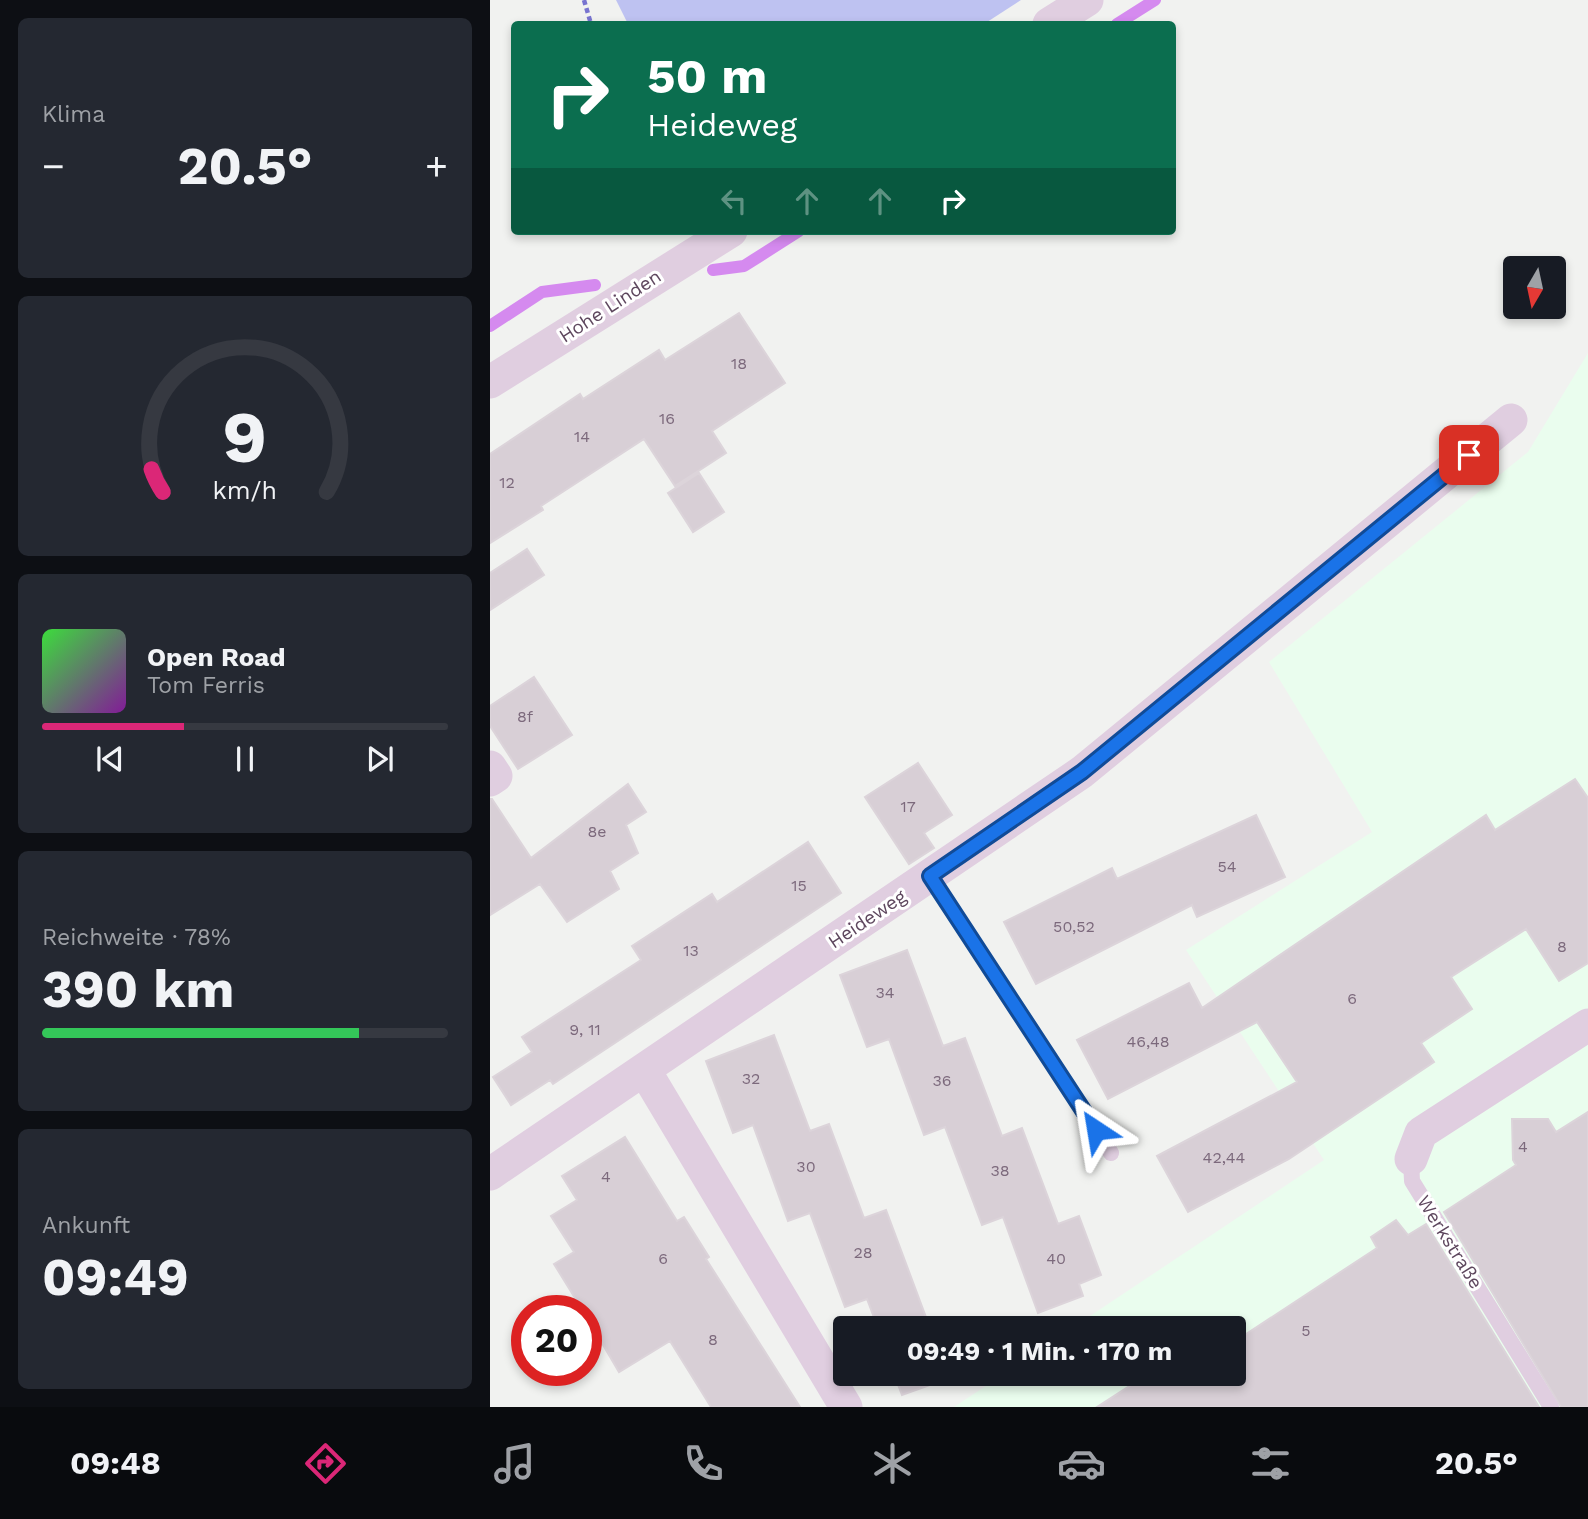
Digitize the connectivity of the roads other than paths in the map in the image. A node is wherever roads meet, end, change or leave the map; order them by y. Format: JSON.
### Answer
{"nodes":[{"id":1,"x":1087,"y":0,"type":"edge"},
{"id":2,"x":1054,"y":21,"type":"edge"},
{"id":3,"x":725,"y":235,"type":"edge"},
{"id":4,"x":490,"y":382,"type":"edge"},
{"id":5,"x":1511,"y":420,"type":"dead end"},
{"id":6,"x":490,"y":768,"type":"edge"},
{"id":7,"x":490,"y":780,"type":"edge"},
{"id":8,"x":930,"y":876,"type":"junction"},
{"id":9,"x":1588,"y":1025,"type":"edge"},
{"id":10,"x":645,"y":1071,"type":"junction"},
{"id":11,"x":1111,"y":1153,"type":"dead end"},
{"id":12,"x":1411,"y":1158,"type":"joint"},
{"id":13,"x":490,"y":1174,"type":"edge"},
{"id":14,"x":846,"y":1407,"type":"edge"},
{"id":15,"x":1551,"y":1407,"type":"edge"}],
"edges":[{"from":1,"to":2,"type":"street"},
{"from":3,"to":4,"type":"street","name":"Hohe Linden"},
{"from":5,"to":8,"type":"street","name":"Heideweg"},
{"from":6,"to":7,"type":"street"},
{"from":8,"to":10,"type":"street","name":"Heideweg"},
{"from":8,"to":11,"type":"lane"},
{"from":9,"to":12,"type":"street","name":"Werkstraße"},
{"from":10,"to":13,"type":"street","name":"Heideweg"},
{"from":10,"to":14,"type":"street"},
{"from":12,"to":15,"type":"lane","name":"Werkstraße"}]}
